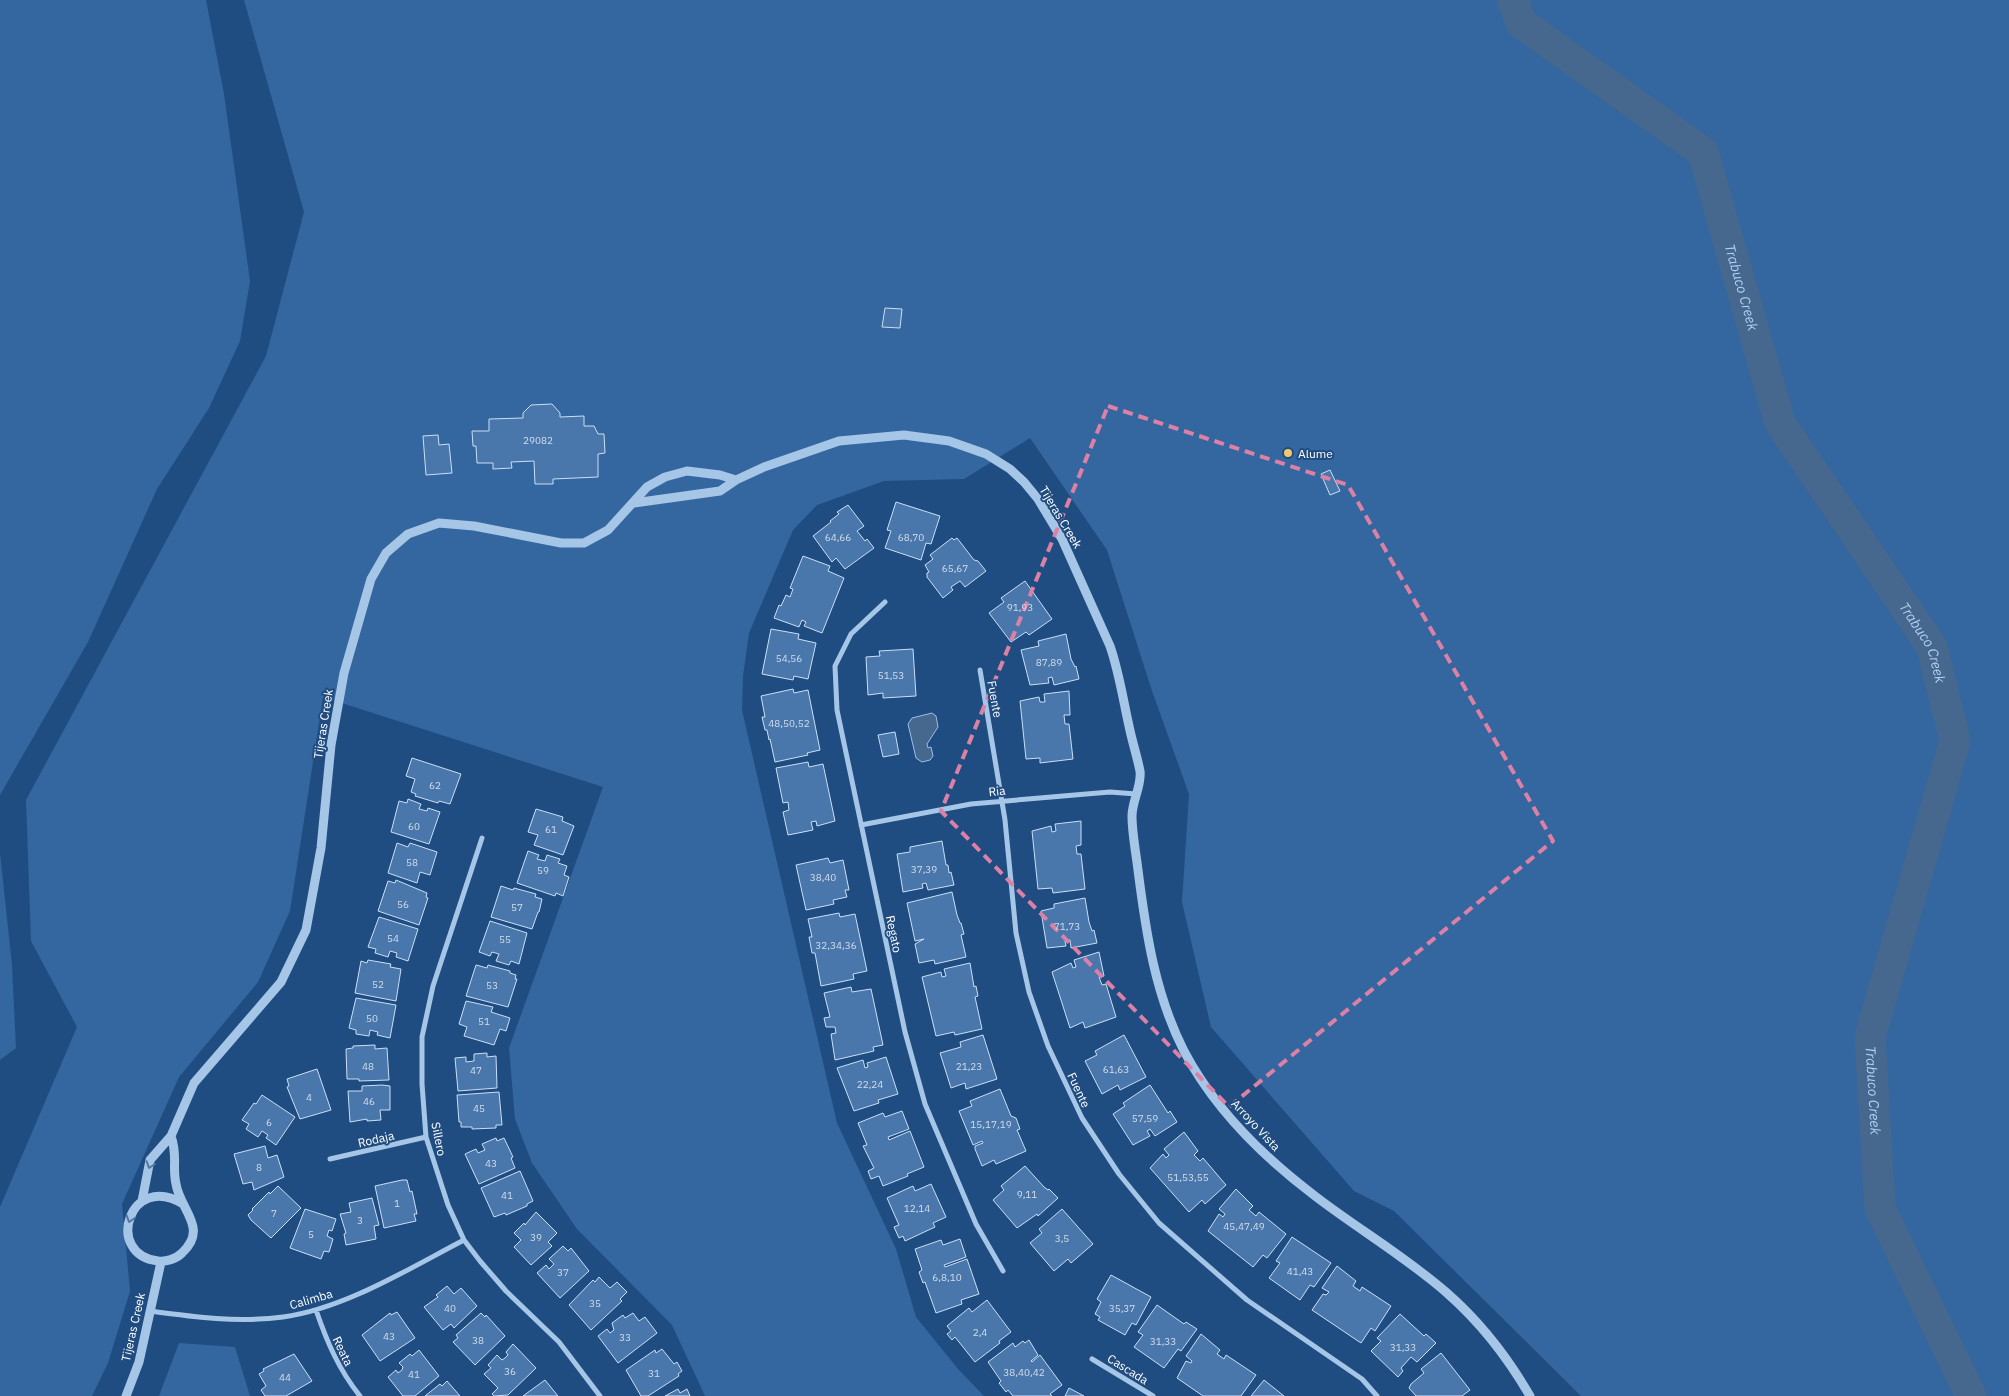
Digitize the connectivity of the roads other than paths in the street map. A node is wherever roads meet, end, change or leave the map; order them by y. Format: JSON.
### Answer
{"nodes":[{"id":1,"x":736,"y":480,"type":"junction"},
{"id":2,"x":634,"y":503,"type":"junction"},
{"id":3,"x":885,"y":602,"type":"dead end"},
{"id":4,"x":980,"y":670,"type":"dead end"},
{"id":5,"x":1140,"y":774,"type":"joint"},
{"id":6,"x":1136,"y":794,"type":"junction"},
{"id":7,"x":1002,"y":801,"type":"junction"},
{"id":8,"x":861,"y":825,"type":"junction"},
{"id":9,"x":482,"y":838,"type":"dead end"},
{"id":10,"x":171,"y":1136,"type":"junction"},
{"id":11,"x":426,"y":1137,"type":"junction"},
{"id":12,"x":330,"y":1159,"type":"dead end"},
{"id":13,"x":142,"y":1201,"type":"junction"},
{"id":14,"x":183,"y":1204,"type":"junction"},
{"id":15,"x":464,"y":1240,"type":"junction"},
{"id":16,"x":161,"y":1262,"type":"junction"},
{"id":17,"x":1003,"y":1271,"type":"dead end"},
{"id":18,"x":316,"y":1310,"type":"junction"},
{"id":19,"x":149,"y":1311,"type":"junction"},
{"id":20,"x":1092,"y":1359,"type":"dead end"},
{"id":21,"x":126,"y":1396,"type":"edge"},
{"id":22,"x":360,"y":1396,"type":"edge"},
{"id":23,"x":600,"y":1396,"type":"edge"},
{"id":24,"x":1153,"y":1396,"type":"edge"},
{"id":25,"x":1377,"y":1396,"type":"edge"},
{"id":26,"x":1530,"y":1396,"type":"edge"}],
"edges":[{"from":1,"to":2,"type":"street","name":"Tijeras Creek"},
{"from":1,"to":2,"type":"street","name":"Tijeras Creek"},
{"from":1,"to":5,"type":"street","name":"Tijeras Creek"},
{"from":2,"to":10,"type":"street","name":"Tijeras Creek"},
{"from":3,"to":8,"type":"street","name":"Regato"},
{"from":4,"to":7,"type":"street","name":"Fuente"},
{"from":5,"to":6,"type":"street","name":"Arroyo Vista"},
{"from":6,"to":7,"type":"street","name":"Ria"},
{"from":6,"to":26,"type":"street","name":"Arroyo Vista"},
{"from":7,"to":8,"type":"street","name":"Ria"},
{"from":7,"to":25,"type":"street","name":"Fuente"},
{"from":8,"to":17,"type":"street","name":"Regato"},
{"from":9,"to":11,"type":"street","name":"Sillero"},
{"from":10,"to":13,"type":"street","name":"Tijeras Creek","one_way":true},
{"from":10,"to":14,"type":"street"},
{"from":11,"to":12,"type":"street","name":"Rodaja"},
{"from":11,"to":15,"type":"street","name":"Sillero"},
{"from":13,"to":14,"type":"street"},
{"from":13,"to":16,"type":"street","name":"Tijeras Creek","one_way":true},
{"from":14,"to":16,"type":"street"},
{"from":15,"to":18,"type":"street","name":"Calimba"},
{"from":15,"to":23,"type":"street","name":"Sillero"},
{"from":16,"to":19,"type":"street","name":"Tijeras Creek"},
{"from":18,"to":19,"type":"street","name":"Calimba"},
{"from":18,"to":22,"type":"street","name":"Reata"},
{"from":19,"to":21,"type":"street","name":"Tijeras Creek"},
{"from":20,"to":24,"type":"street","name":"Cascada"}]}
